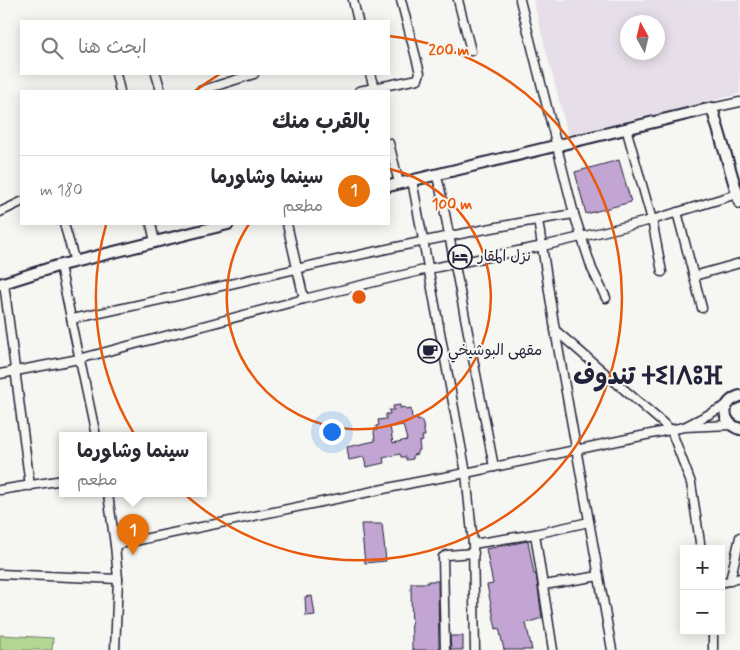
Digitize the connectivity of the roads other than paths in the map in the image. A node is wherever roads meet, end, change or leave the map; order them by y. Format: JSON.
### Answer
{"nodes":[{"id":1,"x":353,"y":0,"type":"edge"},
{"id":2,"x":401,"y":0,"type":"edge"},
{"id":3,"x":458,"y":0,"type":"edge"},
{"id":4,"x":520,"y":0,"type":"edge"},
{"id":5,"x":358,"y":20,"type":"edge"},
{"id":6,"x":471,"y":51,"type":"dead end"},
{"id":7,"x":116,"y":75,"type":"edge"},
{"id":8,"x":156,"y":75,"type":"edge"},
{"id":9,"x":251,"y":75,"type":"edge"},
{"id":10,"x":370,"y":75,"type":"edge"},
{"id":11,"x":120,"y":90,"type":"edge"},
{"id":12,"x":161,"y":90,"type":"edge"},
{"id":13,"x":203,"y":90,"type":"edge"},
{"id":14,"x":374,"y":90,"type":"edge"},
{"id":15,"x":740,"y":102,"type":"edge"},
{"id":16,"x":712,"y":108,"type":"junction"},
{"id":17,"x":626,"y":128,"type":"junction"},
{"id":18,"x":555,"y":146,"type":"junction"},
{"id":19,"x":390,"y":151,"type":"edge"},
{"id":20,"x":436,"y":174,"type":"junction"},
{"id":21,"x":412,"y":180,"type":"junction"},
{"id":22,"x":394,"y":184,"type":"edge"},
{"id":23,"x":739,"y":197,"type":"edge"},
{"id":24,"x":20,"y":202,"type":"edge"},
{"id":25,"x":0,"y":212,"type":"edge"},
{"id":26,"x":678,"y":212,"type":"junction"},
{"id":27,"x":574,"y":214,"type":"junction"},
{"id":28,"x":538,"y":220,"type":"junction"},
{"id":29,"x":652,"y":220,"type":"junction"},
{"id":30,"x":64,"y":225,"type":"edge"},
{"id":31,"x":151,"y":225,"type":"edge"},
{"id":32,"x":220,"y":225,"type":"edge"},
{"id":33,"x":287,"y":225,"type":"edge"},
{"id":34,"x":196,"y":228,"type":"edge"},
{"id":35,"x":449,"y":235,"type":"junction"},
{"id":36,"x":581,"y":238,"type":"junction"},
{"id":37,"x":423,"y":241,"type":"junction"},
{"id":38,"x":155,"y":242,"type":"junction"},
{"id":39,"x":542,"y":246,"type":"junction"},
{"id":40,"x":75,"y":262,"type":"junction"},
{"id":41,"x":455,"y":263,"type":"junction"},
{"id":42,"x":740,"y":264,"type":"edge"},
{"id":43,"x":60,"y":266,"type":"junction"},
{"id":44,"x":298,"y":269,"type":"junction"},
{"id":45,"x":428,"y":269,"type":"junction"},
{"id":46,"x":662,"y":272,"type":"dead end"},
{"id":47,"x":694,"y":276,"type":"junction"},
{"id":48,"x":2,"y":284,"type":"edge"},
{"id":49,"x":606,"y":298,"type":"dead end"},
{"id":50,"x":304,"y":299,"type":"junction"},
{"id":51,"x":702,"y":308,"type":"dead end"},
{"id":52,"x":72,"y":319,"type":"junction"},
{"id":53,"x":555,"y":330,"type":"junction"},
{"id":54,"x":79,"y":359,"type":"junction"},
{"id":55,"x":16,"y":371,"type":"junction"},
{"id":56,"x":0,"y":374,"type":"edge"},
{"id":57,"x":740,"y":395,"type":"edge"},
{"id":58,"x":727,"y":405,"type":"junction"},
{"id":59,"x":684,"y":427,"type":"junction"},
{"id":60,"x":737,"y":428,"type":"edge"},
{"id":61,"x":671,"y":430,"type":"junction"},
{"id":62,"x":95,"y":432,"type":"edge"},
{"id":63,"x":577,"y":449,"type":"junction"},
{"id":64,"x":494,"y":467,"type":"junction"},
{"id":65,"x":466,"y":474,"type":"junction"},
{"id":66,"x":59,"y":481,"type":"edge"},
{"id":67,"x":30,"y":486,"type":"junction"},
{"id":68,"x":0,"y":490,"type":"edge"},
{"id":69,"x":108,"y":497,"type":"edge"},
{"id":70,"x":589,"y":522,"type":"junction"},
{"id":71,"x":535,"y":534,"type":"junction"},
{"id":72,"x":740,"y":537,"type":"edge"},
{"id":73,"x":473,"y":544,"type":"junction"},
{"id":74,"x":115,"y":545,"type":"junction"},
{"id":75,"x":700,"y":545,"type":"edge"},
{"id":76,"x":474,"y":553,"type":"junction"},
{"id":77,"x":0,"y":574,"type":"edge"},
{"id":78,"x":599,"y":576,"type":"junction"},
{"id":79,"x":740,"y":578,"type":"edge"},
{"id":80,"x":118,"y":579,"type":"junction"},
{"id":81,"x":730,"y":580,"type":"junction"},
{"id":82,"x":725,"y":582,"type":"edge"},
{"id":83,"x":544,"y":585,"type":"junction"},
{"id":84,"x":713,"y":635,"type":"edge"},
{"id":85,"x":115,"y":650,"type":"edge"},
{"id":86,"x":445,"y":650,"type":"edge"},
{"id":87,"x":476,"y":650,"type":"edge"},
{"id":88,"x":553,"y":650,"type":"edge"},
{"id":89,"x":612,"y":650,"type":"edge"},
{"id":90,"x":713,"y":650,"type":"edge"}],
"edges":[{"from":1,"to":5,"type":"street"},
{"from":2,"to":14,"type":"street"},
{"from":3,"to":6,"type":"street"},
{"from":4,"to":18,"type":"street"},
{"from":7,"to":11,"type":"street"},
{"from":8,"to":12,"type":"street"},
{"from":9,"to":13,"type":"street"},
{"from":10,"to":14,"type":"street"},
{"from":15,"to":16,"type":"street"},
{"from":16,"to":17,"type":"main road"},
{"from":16,"to":23,"type":"main road"},
{"from":17,"to":18,"type":"main road"},
{"from":17,"to":29,"type":"street"},
{"from":18,"to":20,"type":"main road"},
{"from":18,"to":27,"type":"street"},
{"from":19,"to":22,"type":"street"},
{"from":20,"to":21,"type":"main road"},
{"from":20,"to":35,"type":"street"},
{"from":21,"to":22,"type":"main road"},
{"from":21,"to":37,"type":"street"},
{"from":23,"to":26,"type":"street"},
{"from":24,"to":25,"type":"street"},
{"from":26,"to":29,"type":"street"},
{"from":26,"to":47,"type":"street"},
{"from":27,"to":28,"type":"street"},
{"from":27,"to":36,"type":"street"},
{"from":28,"to":35,"type":"street"},
{"from":28,"to":39,"type":"street"},
{"from":29,"to":36,"type":"street"},
{"from":29,"to":46,"type":"street"},
{"from":30,"to":40,"type":"street"},
{"from":31,"to":38,"type":"street"},
{"from":32,"to":34,"type":"main road"},
{"from":33,"to":44,"type":"street"},
{"from":34,"to":38,"type":"main road"},
{"from":35,"to":37,"type":"street"},
{"from":35,"to":41,"type":"street"},
{"from":36,"to":39,"type":"street"},
{"from":36,"to":49,"type":"street"},
{"from":37,"to":44,"type":"street"},
{"from":37,"to":45,"type":"street"},
{"from":38,"to":40,"type":"main road"},
{"from":39,"to":41,"type":"street"},
{"from":39,"to":53,"type":"street"},
{"from":40,"to":43,"type":"main road"},
{"from":41,"to":45,"type":"street"},
{"from":41,"to":64,"type":"street"},
{"from":42,"to":47,"type":"street"},
{"from":43,"to":48,"type":"main road"},
{"from":43,"to":52,"type":"street"},
{"from":44,"to":50,"type":"street"},
{"from":44,"to":52,"type":"street"},
{"from":45,"to":50,"type":"street"},
{"from":45,"to":65,"type":"street"},
{"from":47,"to":51,"type":"street"},
{"from":48,"to":55,"type":"street"},
{"from":50,"to":54,"type":"street"},
{"from":52,"to":54,"type":"street"},
{"from":53,"to":61,"type":"street"},
{"from":53,"to":63,"type":"street"},
{"from":54,"to":55,"type":"street"},
{"from":54,"to":62,"type":"street"},
{"from":55,"to":56,"type":"street"},
{"from":55,"to":67,"type":"street"},
{"from":57,"to":58,"type":"main road"},
{"from":58,"to":59,"type":"street"},
{"from":58,"to":60,"type":"main road"},
{"from":59,"to":60,"type":"street"},
{"from":59,"to":61,"type":"street"},
{"from":61,"to":63,"type":"street"},
{"from":61,"to":75,"type":"street"},
{"from":63,"to":64,"type":"street"},
{"from":63,"to":70,"type":"street"},
{"from":64,"to":65,"type":"street"},
{"from":65,"to":73,"type":"street"},
{"from":65,"to":74,"type":"street"},
{"from":66,"to":67,"type":"street"},
{"from":67,"to":68,"type":"street"},
{"from":69,"to":74,"type":"street"},
{"from":70,"to":71,"type":"street"},
{"from":70,"to":78,"type":"street"},
{"from":71,"to":73,"type":"street"},
{"from":71,"to":83,"type":"street"},
{"from":72,"to":81,"type":"street"},
{"from":73,"to":76,"type":"street"},
{"from":74,"to":80,"type":"street"},
{"from":76,"to":86,"type":"street"},
{"from":76,"to":87,"type":"street"},
{"from":77,"to":80,"type":"street"},
{"from":78,"to":83,"type":"street"},
{"from":78,"to":89,"type":"street"},
{"from":79,"to":81,"type":"street"},
{"from":80,"to":85,"type":"street"},
{"from":81,"to":82,"type":"street"},
{"from":83,"to":88,"type":"street"},
{"from":84,"to":90,"type":"street"}]}
